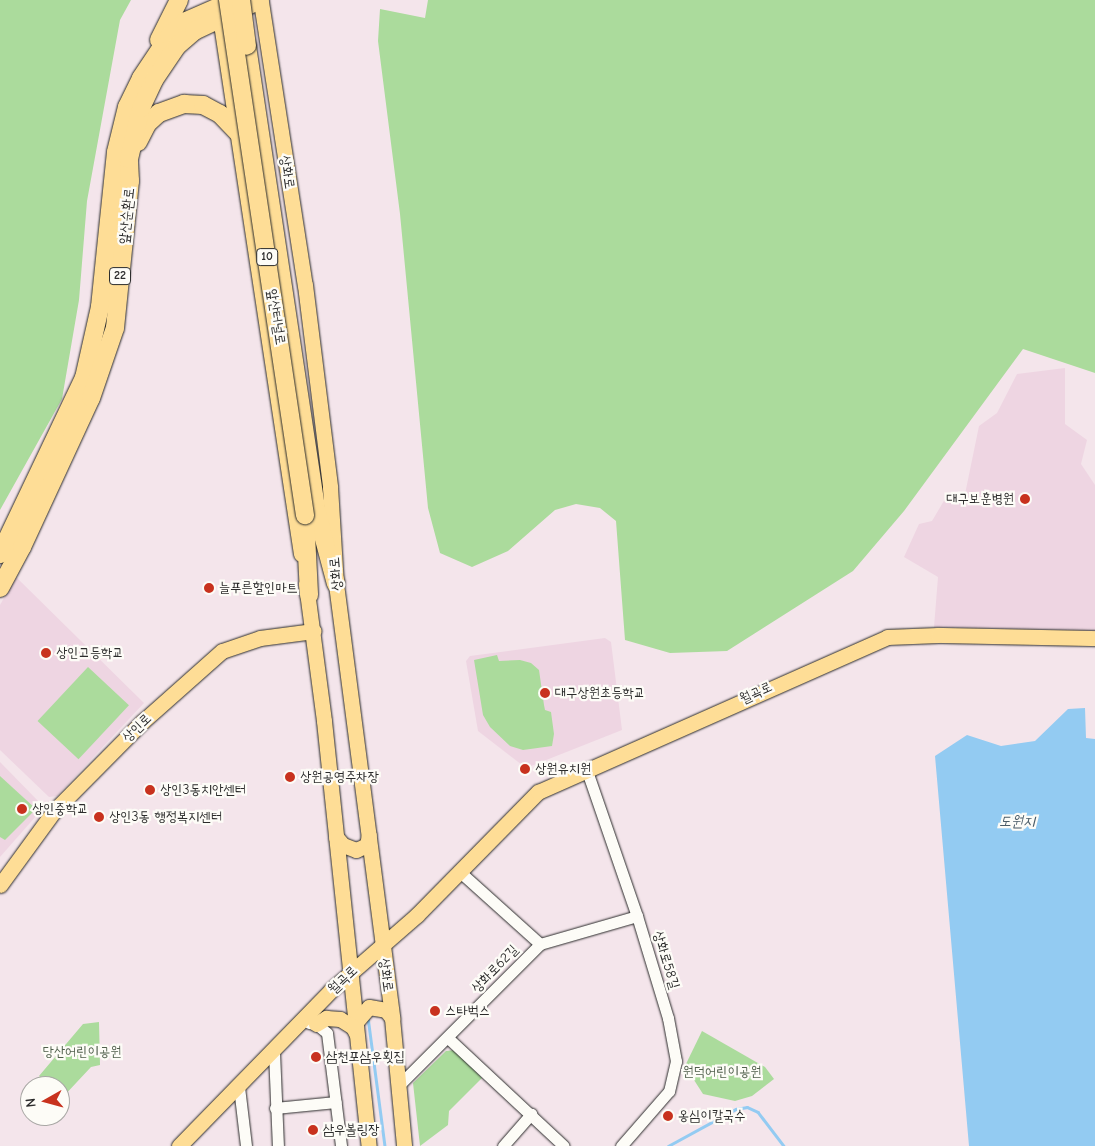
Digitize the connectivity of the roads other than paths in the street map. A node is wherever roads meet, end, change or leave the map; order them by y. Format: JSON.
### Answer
{"nodes":[{"id":1,"x":179,"y":0,"type":"edge"},
{"id":2,"x":240,"y":0,"type":"edge"},
{"id":3,"x":261,"y":1,"type":"edge"},
{"id":4,"x":221,"y":6,"type":"edge"},
{"id":5,"x":147,"y":69,"type":"junction"},
{"id":6,"x":238,"y":134,"type":"junction"},
{"id":7,"x":130,"y":181,"type":"junction"},
{"id":8,"x":311,"y":514,"type":"junction"},
{"id":9,"x":0,"y":554,"type":"edge"},
{"id":10,"x":336,"y":584,"type":"junction"},
{"id":11,"x":0,"y":588,"type":"edge"},
{"id":12,"x":309,"y":595,"type":"junction"},
{"id":13,"x":314,"y":631,"type":"junction"},
{"id":14,"x":1095,"y":638,"type":"edge"},
{"id":15,"x":587,"y":771,"type":"junction"},
{"id":16,"x":369,"y":835,"type":"junction"},
{"id":17,"x":336,"y":837,"type":"junction"},
{"id":18,"x":459,"y":871,"type":"junction"},
{"id":19,"x":0,"y":885,"type":"edge"},
{"id":20,"x":637,"y":916,"type":"junction"},
{"id":21,"x":540,"y":944,"type":"junction"},
{"id":22,"x":382,"y":945,"type":"junction"},
{"id":23,"x":352,"y":971,"type":"junction"},
{"id":24,"x":392,"y":1018,"type":"junction"},
{"id":25,"x":309,"y":1023,"type":"junction"},
{"id":26,"x":356,"y":1028,"type":"junction"},
{"id":27,"x":448,"y":1038,"type":"junction"},
{"id":28,"x":274,"y":1052,"type":"junction"},
{"id":29,"x":398,"y":1085,"type":"junction"},
{"id":30,"x":239,"y":1087,"type":"junction"},
{"id":31,"x":336,"y":1102,"type":"junction"},
{"id":32,"x":276,"y":1108,"type":"junction"},
{"id":33,"x":531,"y":1114,"type":"junction"},
{"id":34,"x":179,"y":1146,"type":"edge"},
{"id":35,"x":246,"y":1146,"type":"edge"},
{"id":36,"x":278,"y":1146,"type":"edge"},
{"id":37,"x":341,"y":1146,"type":"edge"},
{"id":38,"x":369,"y":1146,"type":"edge"},
{"id":39,"x":404,"y":1146,"type":"edge"},
{"id":40,"x":503,"y":1146,"type":"edge"},
{"id":41,"x":564,"y":1146,"type":"edge"},
{"id":42,"x":621,"y":1146,"type":"edge"}],
"edges":[{"from":1,"to":5,"type":"highway"},
{"from":2,"to":4,"type":"highway","name":"앞산순환로","number":"22"},
{"from":2,"to":8,"type":"highway","name":"앞산터널로","number":"10","bridge":true},
{"from":3,"to":4,"type":"highway","name":"앞산순환로","number":"22"},
{"from":3,"to":10,"type":"main road","name":"상화로"},
{"from":4,"to":5,"type":"highway","name":"앞산순환로","number":"22"},
{"from":4,"to":6,"type":"main road","number":"10"},
{"from":4,"to":7,"type":"highway","name":"앞산순환로","number":"22"},
{"from":4,"to":8,"type":"highway","name":"앞산터널로","number":"10","bridge":true},
{"from":5,"to":9,"type":"highway","name":"앞산순환로","number":"22"},
{"from":6,"to":7,"type":"highway"},
{"from":6,"to":12,"type":"main road","number":"10"},
{"from":7,"to":11,"type":"highway","name":"앞산순환로","number":"22"},
{"from":8,"to":10,"type":"highway"},
{"from":8,"to":12,"type":"highway"},
{"from":10,"to":16,"type":"main road","name":"상화로"},
{"from":12,"to":13,"type":"main road","number":"10"},
{"from":13,"to":17,"type":"main road","number":"10"},
{"from":13,"to":19,"type":"main road","name":"상인로"},
{"from":14,"to":15,"type":"main road","name":"월곡로"},
{"from":15,"to":18,"type":"main road","name":"월곡로"},
{"from":15,"to":20,"type":"street","name":"상화로58길"},
{"from":16,"to":17,"type":"main road"},
{"from":16,"to":22,"type":"main road","name":"상화로"},
{"from":17,"to":23,"type":"main road","number":"10"},
{"from":18,"to":21,"type":"street"},
{"from":18,"to":22,"type":"main road","name":"월곡로"},
{"from":20,"to":21,"type":"street","name":"상화로62길"},
{"from":20,"to":42,"type":"street","name":"상화로58길"},
{"from":21,"to":27,"type":"street","name":"상화로62길"},
{"from":22,"to":23,"type":"main road","name":"월곡로"},
{"from":22,"to":24,"type":"main road","name":"상화로"},
{"from":23,"to":25,"type":"main road","name":"월곡로"},
{"from":23,"to":26,"type":"main road","number":"10"},
{"from":24,"to":26,"type":"main road"},
{"from":24,"to":29,"type":"main road","name":"상화로"},
{"from":25,"to":26,"type":"main road"},
{"from":25,"to":28,"type":"main road","name":"월곡로"},
{"from":25,"to":31,"type":"street"},
{"from":26,"to":38,"type":"main road","number":"10"},
{"from":27,"to":29,"type":"street","name":"상화로62길"},
{"from":27,"to":33,"type":"street"},
{"from":28,"to":30,"type":"main road","name":"월곡로"},
{"from":28,"to":32,"type":"street"},
{"from":29,"to":39,"type":"main road","name":"상화로"},
{"from":30,"to":34,"type":"main road","name":"월곡로"},
{"from":30,"to":35,"type":"street"},
{"from":31,"to":32,"type":"street"},
{"from":31,"to":37,"type":"street"},
{"from":32,"to":36,"type":"street"},
{"from":33,"to":40,"type":"street"},
{"from":33,"to":41,"type":"street"}]}
